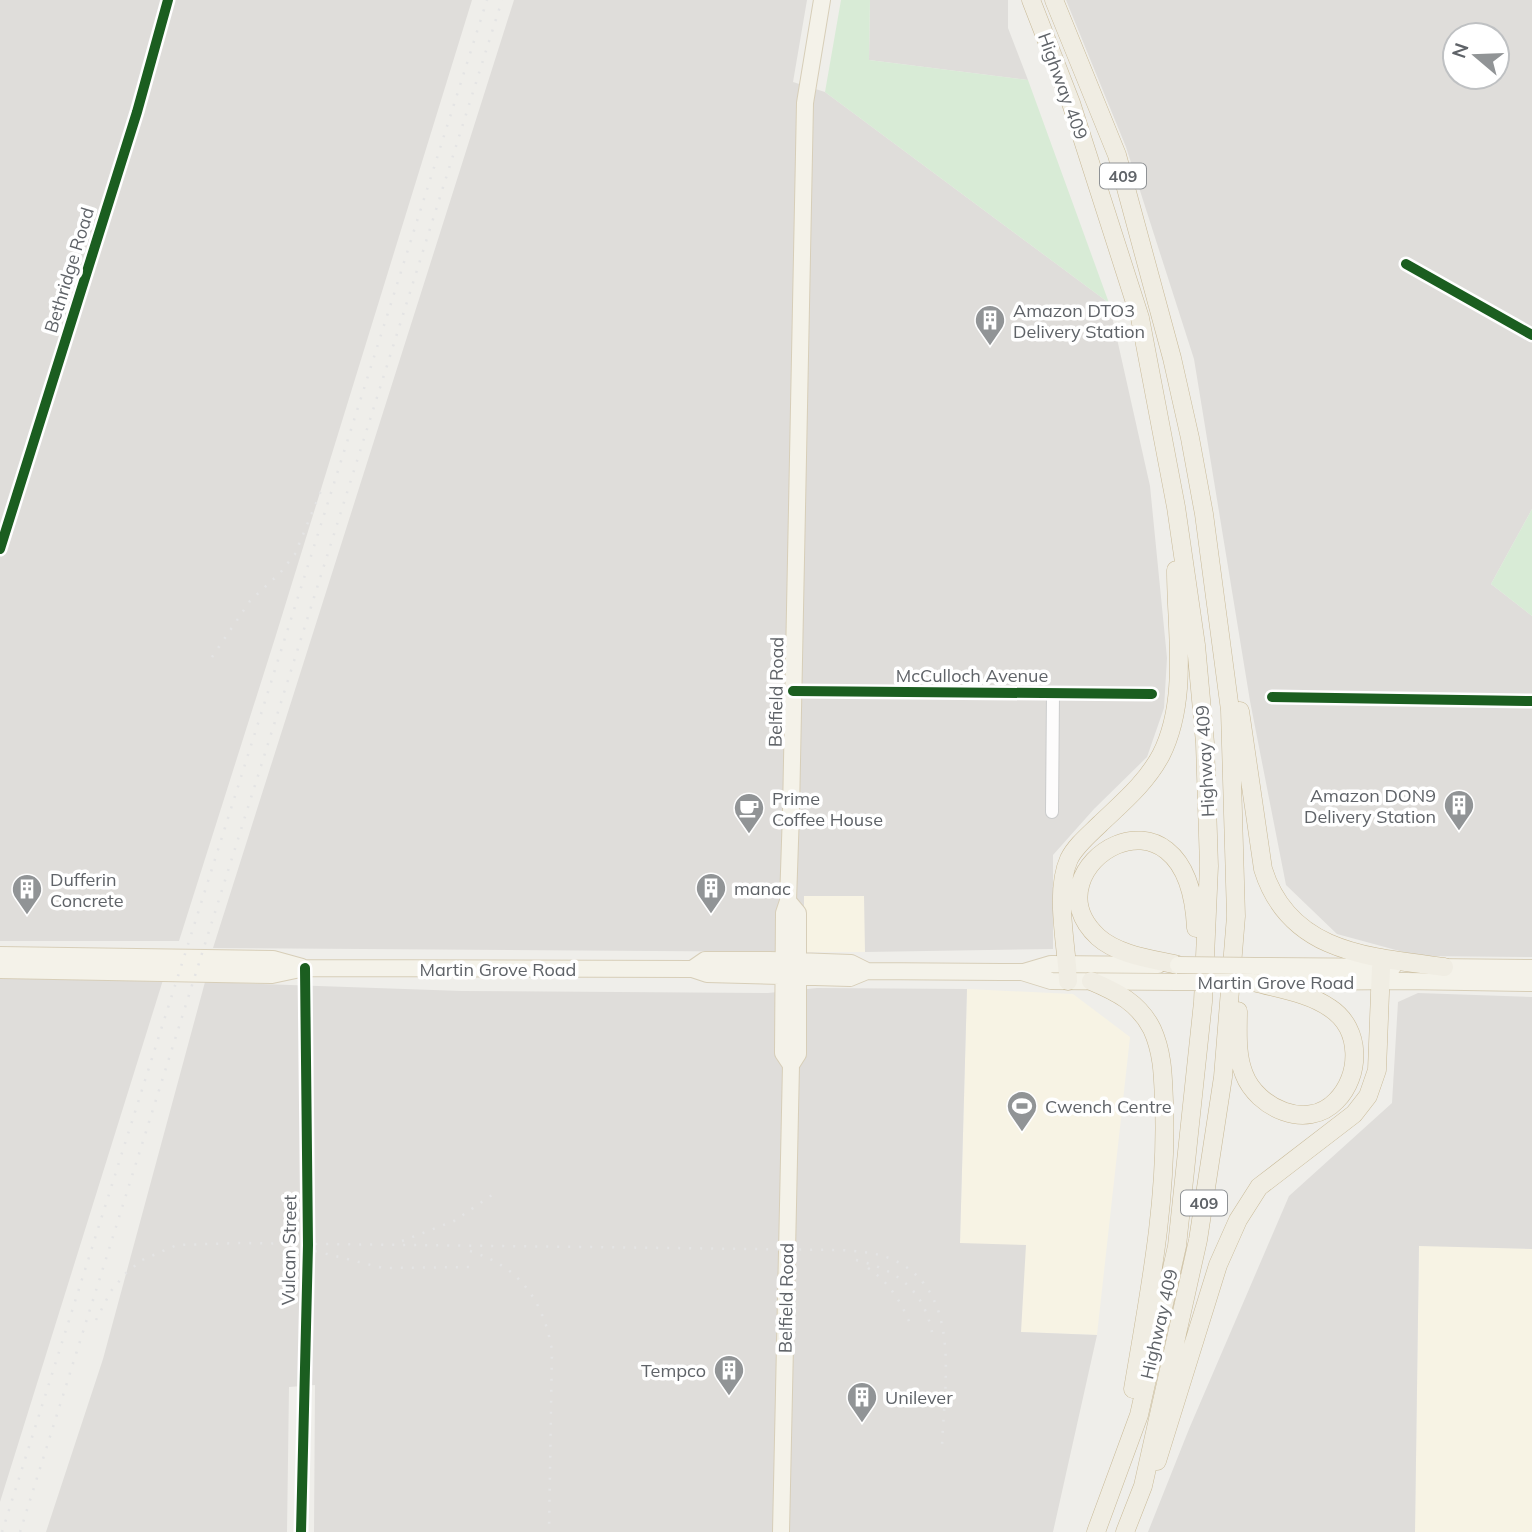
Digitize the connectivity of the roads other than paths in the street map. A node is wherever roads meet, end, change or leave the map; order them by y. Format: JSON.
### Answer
{"nodes":[{"id":1,"x":168,"y":0,"type":"edge"},
{"id":2,"x":822,"y":0,"type":"edge"},
{"id":3,"x":1031,"y":0,"type":"edge"},
{"id":4,"x":1054,"y":0,"type":"edge"},
{"id":5,"x":1406,"y":264,"type":"dead end"},
{"id":6,"x":1532,"y":335,"type":"edge"},
{"id":7,"x":1175,"y":507,"type":"junction"},
{"id":8,"x":1204,"y":514,"type":"junction"},
{"id":9,"x":0,"y":549,"type":"edge"},
{"id":10,"x":793,"y":691,"type":"junction"},
{"id":11,"x":1053,"y":693,"type":"junction"},
{"id":12,"x":1152,"y":694,"type":"dead end"},
{"id":13,"x":1272,"y":697,"type":"dead end"},
{"id":14,"x":1532,"y":701,"type":"edge"},
{"id":15,"x":1052,"y":812,"type":"dead end"},
{"id":16,"x":1236,"y":916,"type":"junction"},
{"id":17,"x":0,"y":955,"type":"edge"},
{"id":18,"x":1444,"y":967,"type":"junction"},
{"id":19,"x":305,"y":968,"type":"junction"},
{"id":20,"x":791,"y":968,"type":"junction"},
{"id":21,"x":1532,"y":968,"type":"edge"},
{"id":22,"x":0,"y":970,"type":"edge"},
{"id":23,"x":1068,"y":973,"type":"junction"},
{"id":24,"x":1178,"y":974,"type":"junction"},
{"id":25,"x":1255,"y":974,"type":"junction"},
{"id":26,"x":1381,"y":974,"type":"junction"},
{"id":27,"x":1090,"y":981,"type":"junction"},
{"id":28,"x":1532,"y":983,"type":"edge"},
{"id":29,"x":1203,"y":1002,"type":"junction"},
{"id":30,"x":1133,"y":1437,"type":"junction"},
{"id":31,"x":1143,"y":1486,"type":"junction"},
{"id":32,"x":300,"y":1532,"type":"edge"},
{"id":33,"x":781,"y":1532,"type":"edge"},
{"id":34,"x":1096,"y":1532,"type":"edge"},
{"id":35,"x":1125,"y":1532,"type":"edge"}],
"edges":[{"from":1,"to":9,"type":"street","name":"Bethridge Road"},
{"from":2,"to":10,"type":"main road","name":"Belfield Road"},
{"from":3,"to":7,"type":"highway","name":"Highway 409","number":"409"},
{"from":4,"to":8,"type":"highway","name":"Highway 409","number":"409"},
{"from":5,"to":6,"type":"street"},
{"from":7,"to":23,"type":"highway"},
{"from":7,"to":29,"type":"highway","name":"Highway 409","number":"409"},
{"from":8,"to":16,"type":"highway","name":"Highway 409","number":"409"},
{"from":8,"to":18,"type":"highway"},
{"from":10,"to":11,"type":"street","name":"McCulloch Avenue"},
{"from":10,"to":20,"type":"main road","name":"Belfield Road"},
{"from":11,"to":12,"type":"street","name":"McCulloch Avenue"},
{"from":11,"to":15,"type":"street"},
{"from":13,"to":14,"type":"street"},
{"from":16,"to":25,"type":"highway"},
{"from":16,"to":31,"type":"highway","name":"Highway 409","number":"409"},
{"from":17,"to":19,"type":"main road","name":"Martin Grove Road"},
{"from":18,"to":21,"type":"main road","name":"Martin Grove Road"},
{"from":18,"to":26,"type":"main road","name":"Martin Grove Road"},
{"from":19,"to":20,"type":"main road","name":"Martin Grove Road"},
{"from":19,"to":22,"type":"main road","name":"Martin Grove Road"},
{"from":19,"to":32,"type":"street","name":"Vulcan Street"},
{"from":20,"to":23,"type":"main road","name":"Martin Grove Road"},
{"from":20,"to":33,"type":"main road","name":"Belfield Road"},
{"from":23,"to":24,"type":"main road","name":"Martin Grove Road"},
{"from":23,"to":27,"type":"main road","name":"Martin Grove Road"},
{"from":24,"to":25,"type":"main road","name":"Martin Grove Road","bridge":true},
{"from":24,"to":27,"type":"main road","name":"Martin Grove Road"},
{"from":24,"to":29,"type":"highway"},
{"from":25,"to":26,"type":"main road","name":"Martin Grove Road"},
{"from":26,"to":28,"type":"main road","name":"Martin Grove Road"},
{"from":26,"to":31,"type":"highway"},
{"from":27,"to":30,"type":"highway"},
{"from":29,"to":30,"type":"highway","name":"Highway 409","number":"409"},
{"from":30,"to":34,"type":"highway","name":"Highway 409","number":"409"},
{"from":31,"to":35,"type":"highway","name":"Highway 409","number":"409"}]}
